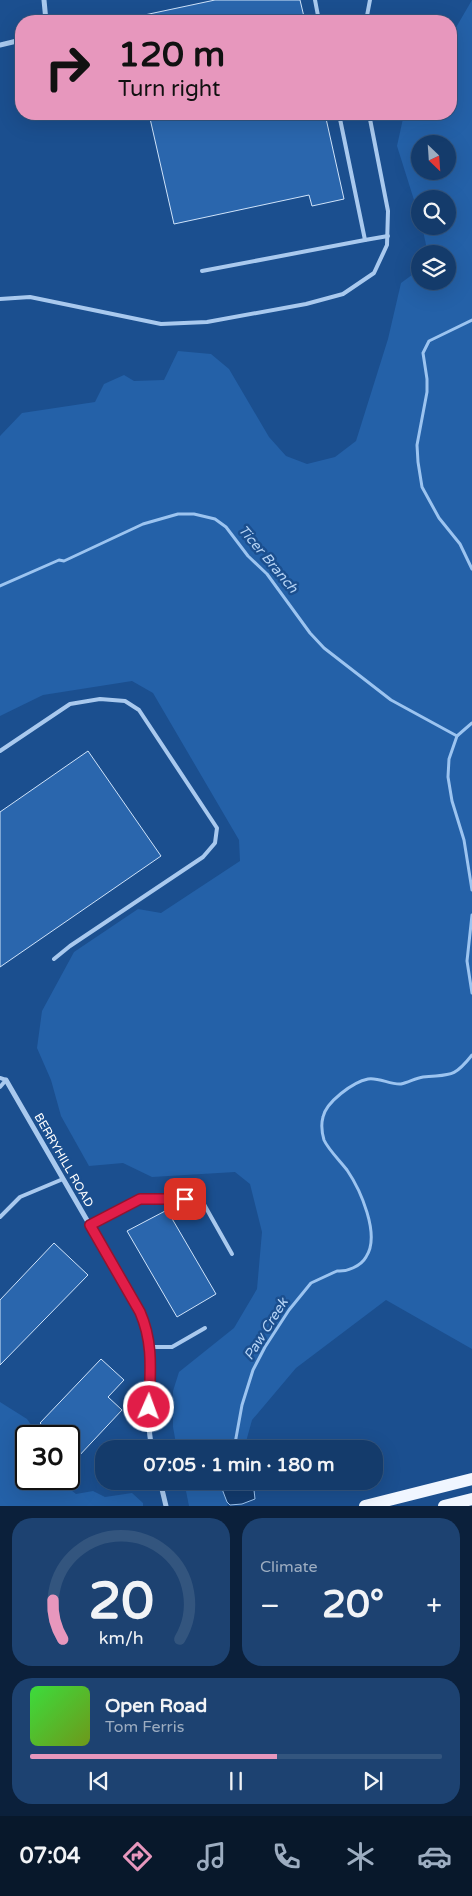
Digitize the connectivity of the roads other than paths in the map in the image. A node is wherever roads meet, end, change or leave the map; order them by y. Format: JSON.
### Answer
{"nodes":[{"id":1,"x":44,"y":0,"type":"edge"},
{"id":2,"x":314,"y":0,"type":"edge"},
{"id":3,"x":370,"y":0,"type":"edge"},
{"id":4,"x":45,"y":15,"type":"edge"},
{"id":5,"x":318,"y":15,"type":"edge"},
{"id":6,"x":367,"y":15,"type":"edge"},
{"id":7,"x":15,"y":41,"type":"edge"},
{"id":8,"x":0,"y":45,"type":"edge"},
{"id":9,"x":340,"y":120,"type":"edge"},
{"id":10,"x":370,"y":120,"type":"edge"},
{"id":11,"x":388,"y":236,"type":"junction"},
{"id":12,"x":365,"y":240,"type":"junction"},
{"id":13,"x":202,"y":271,"type":"dead end"},
{"id":14,"x":0,"y":299,"type":"edge"},
{"id":15,"x":0,"y":751,"type":"edge"},
{"id":16,"x":54,"y":959,"type":"dead end"},
{"id":17,"x":3,"y":1079,"type":"edge"},
{"id":18,"x":0,"y":1087,"type":"edge"},
{"id":19,"x":63,"y":1179,"type":"junction"},
{"id":20,"x":0,"y":1217,"type":"edge"},
{"id":21,"x":90,"y":1225,"type":"junction"},
{"id":22,"x":232,"y":1254,"type":"dead end"},
{"id":23,"x":205,"y":1328,"type":"dead end"},
{"id":24,"x":150,"y":1347,"type":"junction"},
{"id":25,"x":151,"y":1440,"type":"edge"},
{"id":26,"x":472,"y":1478,"type":"edge"},
{"id":27,"x":162,"y":1490,"type":"edge"},
{"id":28,"x":472,"y":1498,"type":"edge"},
{"id":29,"x":166,"y":1506,"type":"edge"},
{"id":30,"x":365,"y":1506,"type":"edge"},
{"id":31,"x":444,"y":1506,"type":"edge"}],
"edges":[{"from":1,"to":4,"type":"street"},
{"from":2,"to":5,"type":"lane"},
{"from":3,"to":6,"type":"lane"},
{"from":7,"to":8,"type":"street"},
{"from":9,"to":12,"type":"lane"},
{"from":10,"to":11,"type":"lane"},
{"from":11,"to":12,"type":"lane"},
{"from":11,"to":14,"type":"lane"},
{"from":12,"to":13,"type":"lane"},
{"from":15,"to":16,"type":"lane"},
{"from":17,"to":18,"type":"lane"},
{"from":17,"to":19,"type":"street","name":"BERRYHILL ROAD"},
{"from":19,"to":20,"type":"lane"},
{"from":19,"to":21,"type":"street","name":"BERRYHILL ROAD"},
{"from":21,"to":22,"type":"lane"},
{"from":21,"to":24,"type":"street","name":"BERRYHILL ROAD"},
{"from":23,"to":24,"type":"lane"},
{"from":24,"to":25,"type":"street","name":"BERRYHILL ROAD"},
{"from":26,"to":30,"type":"main road"},
{"from":27,"to":29,"type":"street"},
{"from":28,"to":31,"type":"main road"}]}
